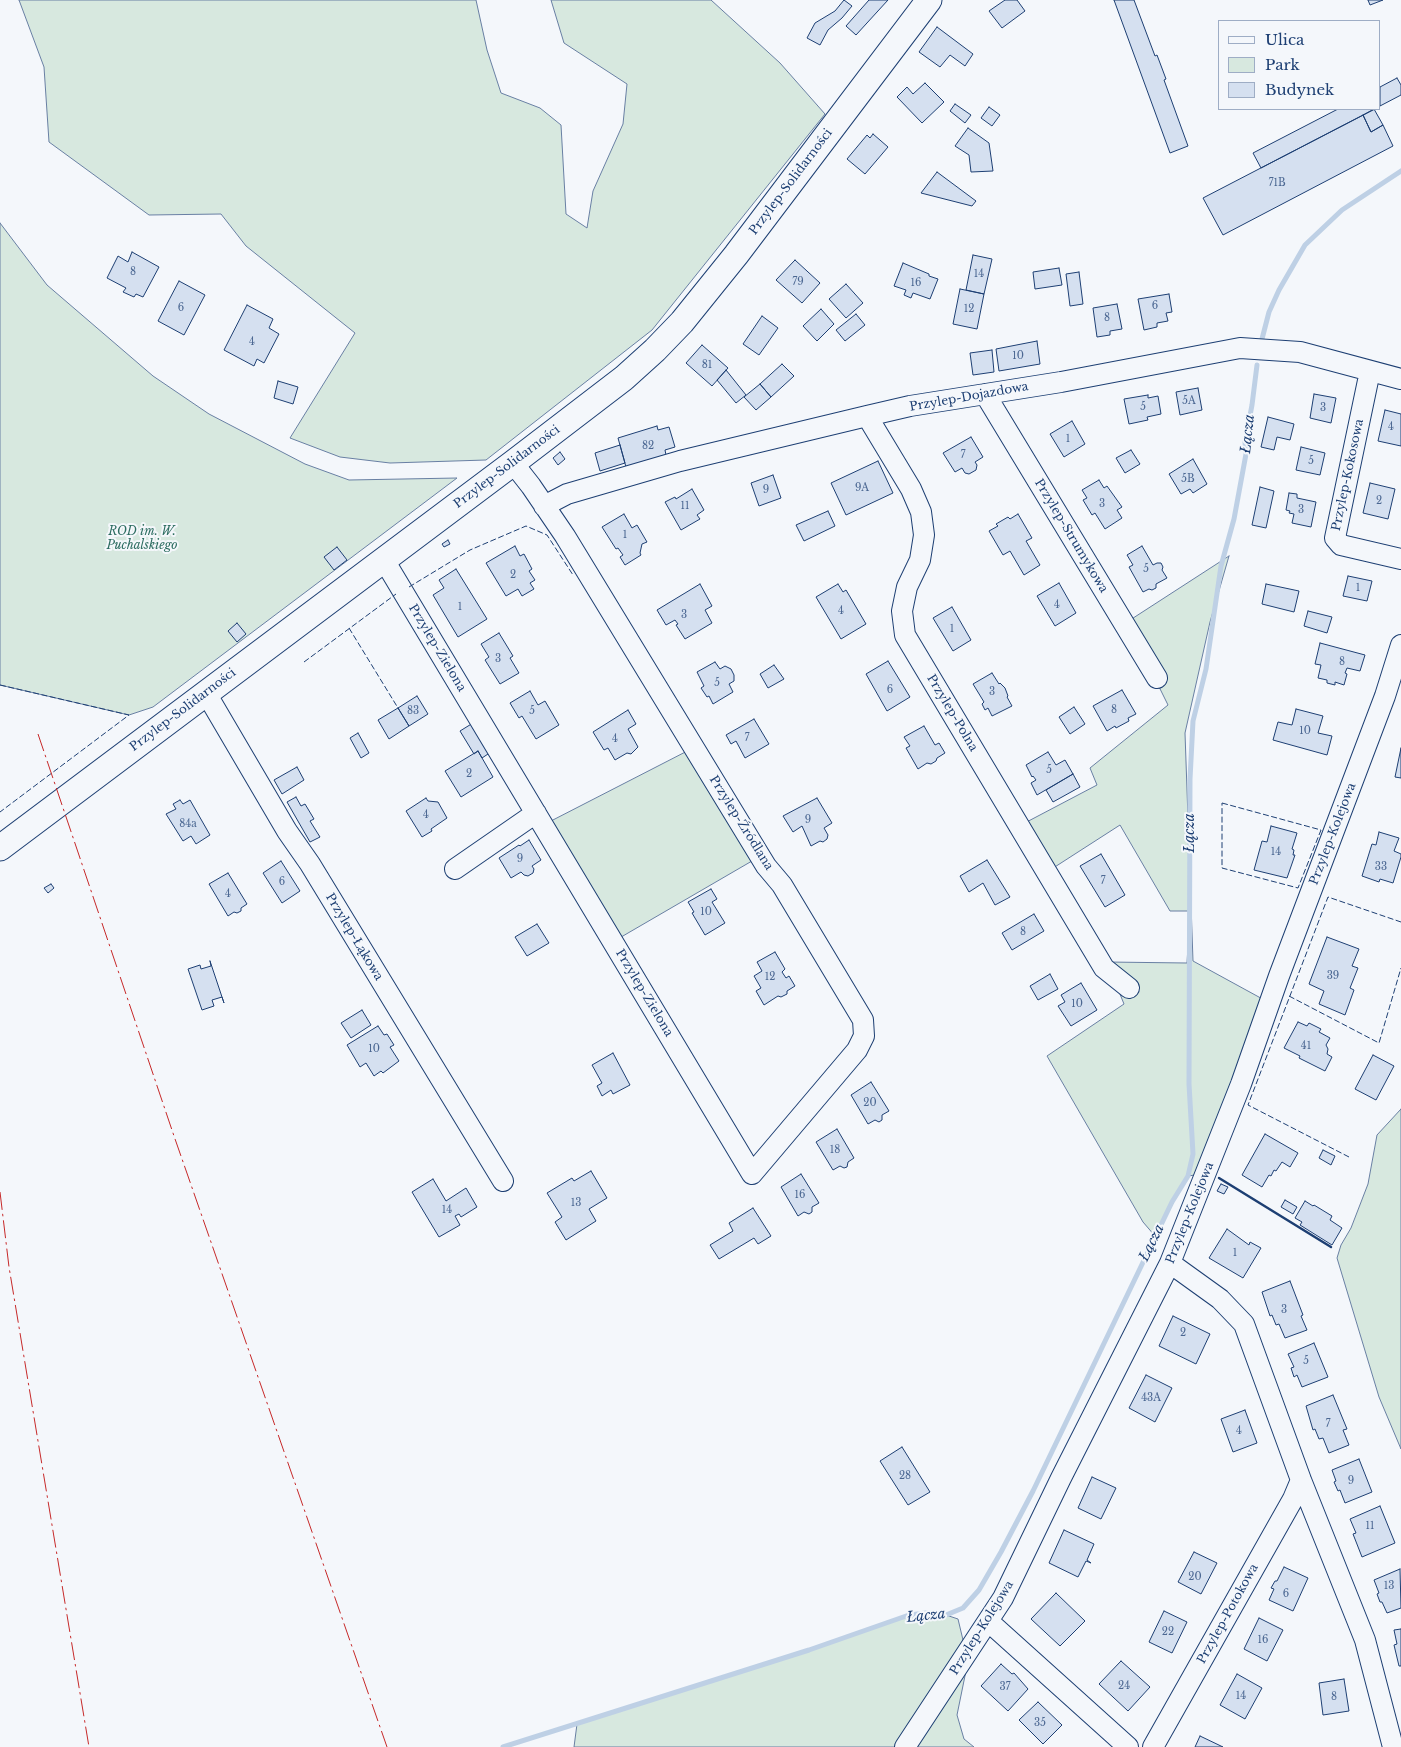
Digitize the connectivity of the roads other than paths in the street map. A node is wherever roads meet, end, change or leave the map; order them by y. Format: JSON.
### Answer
{"nodes":[{"id":1,"x":929,"y":0,"type":"edge"},
{"id":2,"x":1370,"y":371,"type":"junction"},
{"id":3,"x":1401,"y":379,"type":"edge"},
{"id":4,"x":985,"y":394,"type":"junction"},
{"id":5,"x":866,"y":416,"type":"junction"},
{"id":6,"x":513,"y":463,"type":"junction"},
{"id":7,"x":544,"y":506,"type":"junction"},
{"id":8,"x":1401,"y":559,"type":"edge"},
{"id":9,"x":384,"y":560,"type":"junction"},
{"id":10,"x":1401,"y":645,"type":"edge"},
{"id":11,"x":1156,"y":678,"type":"dead end"},
{"id":12,"x":206,"y":693,"type":"junction"},
{"id":13,"x":1393,"y":698,"type":"edge"},
{"id":14,"x":536,"y":812,"type":"junction"},
{"id":15,"x":0,"y":848,"type":"edge"},
{"id":16,"x":456,"y":869,"type":"dead end"},
{"id":17,"x":1129,"y":988,"type":"dead end"},
{"id":18,"x":752,"y":1174,"type":"joint"},
{"id":19,"x":503,"y":1181,"type":"dead end"},
{"id":20,"x":1170,"y":1263,"type":"junction"},
{"id":21,"x":1301,"y":1480,"type":"junction"},
{"id":22,"x":988,"y":1621,"type":"junction"},
{"id":23,"x":905,"y":1747,"type":"edge"},
{"id":24,"x":1128,"y":1747,"type":"edge"},
{"id":25,"x":1153,"y":1747,"type":"edge"},
{"id":26,"x":1393,"y":1747,"type":"edge"}],
"edges":[{"from":1,"to":6,"type":"main road","name":"Przylep-Solidarności"},
{"from":2,"to":3,"type":"street","name":"Przylep-Dojazdowa"},
{"from":2,"to":4,"type":"street","name":"Przylep-Dojazdowa"},
{"from":2,"to":8,"type":"street","name":"Przylep-Kokosowa"},
{"from":4,"to":5,"type":"street","name":"Przylep-Dojazdowa"},
{"from":4,"to":11,"type":"street","name":"Przylep-Strumykowa"},
{"from":5,"to":7,"type":"street","name":"Przylep-Dojazdowa"},
{"from":5,"to":17,"type":"street","name":"Przylep-Polna"},
{"from":6,"to":7,"type":"street","name":"Przylep-Źródlana"},
{"from":6,"to":9,"type":"main road","name":"Przylep-Solidarności"},
{"from":7,"to":18,"type":"street","name":"Przylep-Źródlana"},
{"from":9,"to":12,"type":"main road","name":"Przylep-Solidarności"},
{"from":9,"to":14,"type":"street","name":"Przylep-Zielona"},
{"from":10,"to":13,"type":"street","name":"Przylep-Kolejowa"},
{"from":12,"to":15,"type":"main road","name":"Przylep-Solidarności"},
{"from":12,"to":19,"type":"street","name":"Przylep-Łąkowa"},
{"from":13,"to":20,"type":"street","name":"Przylep-Kolejowa"},
{"from":14,"to":16,"type":"street"},
{"from":14,"to":18,"type":"street","name":"Przylep-Zielona"},
{"from":20,"to":21,"type":"street"},
{"from":20,"to":22,"type":"street","name":"Przylep-Kolejowa"},
{"from":21,"to":25,"type":"street","name":"Przylep-Potokowa"},
{"from":21,"to":26,"type":"street"},
{"from":22,"to":23,"type":"street","name":"Przylep-Kolejowa"},
{"from":22,"to":24,"type":"street"}]}
